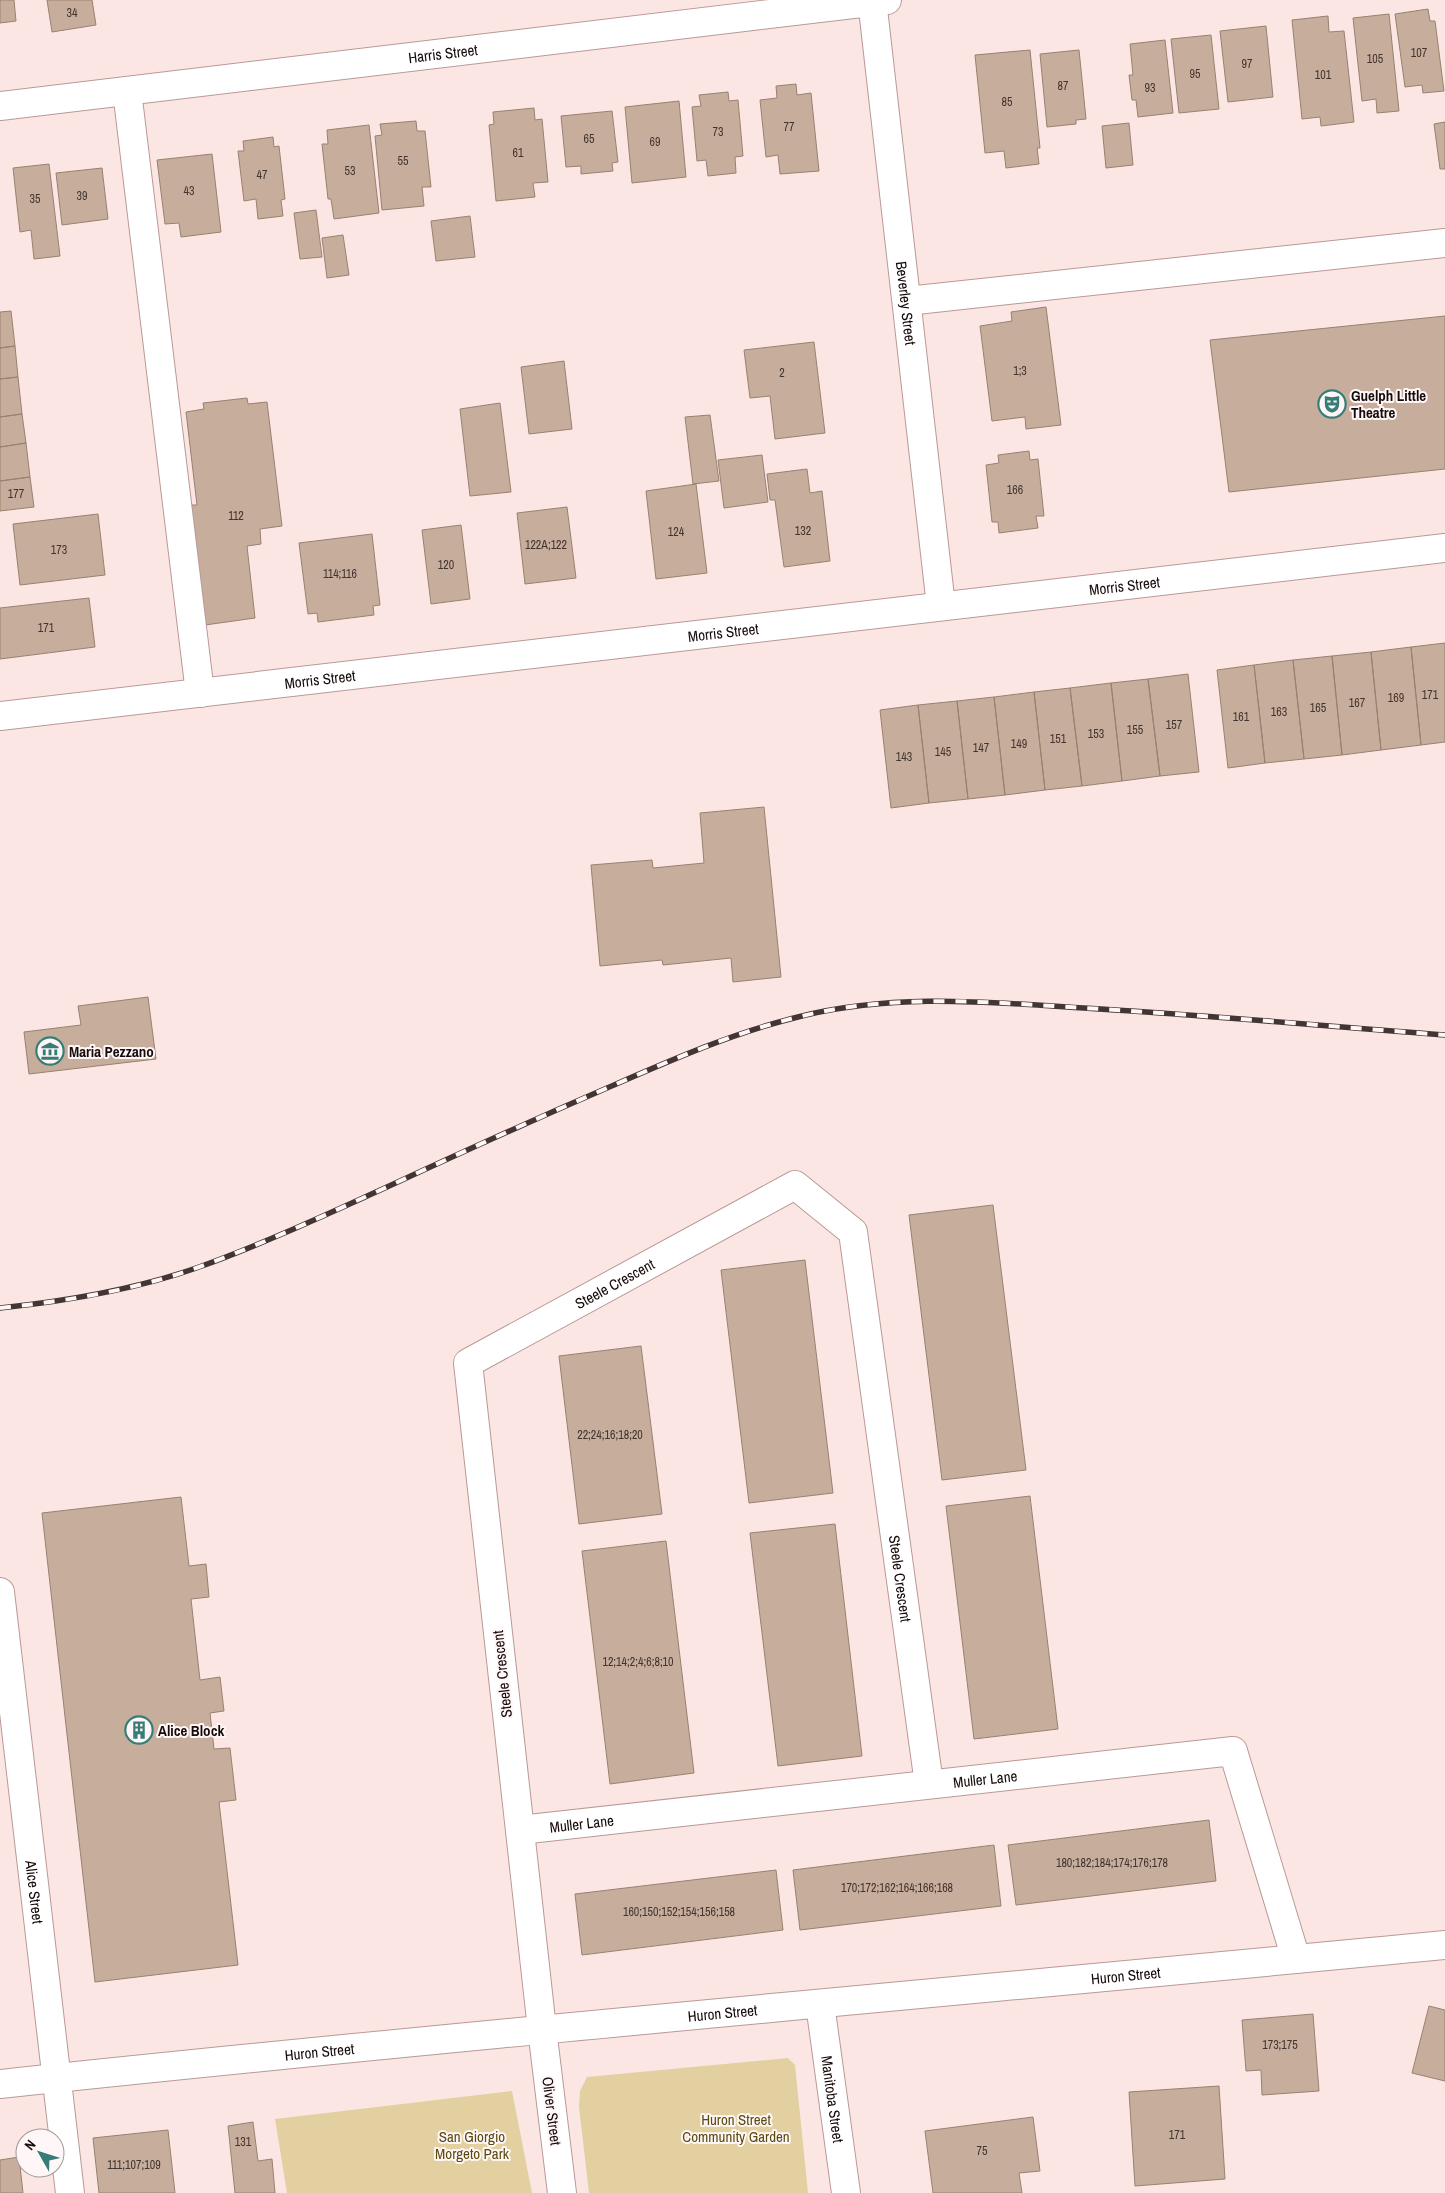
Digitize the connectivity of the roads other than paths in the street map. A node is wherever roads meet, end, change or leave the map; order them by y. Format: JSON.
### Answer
{"nodes":[{"id":1,"x":877,"y":1,"type":"edge"},
{"id":2,"x":127,"y":91,"type":"junction"},
{"id":3,"x":0,"y":106,"type":"edge"},
{"id":4,"x":1445,"y":243,"type":"edge"},
{"id":5,"x":907,"y":302,"type":"junction"},
{"id":6,"x":1445,"y":548,"type":"edge"},
{"id":7,"x":941,"y":606,"type":"junction"},
{"id":8,"x":200,"y":693,"type":"junction"},
{"id":9,"x":0,"y":716,"type":"edge"},
{"id":10,"x":0,"y":1592,"type":"edge"},
{"id":11,"x":930,"y":1784,"type":"junction"},
{"id":12,"x":520,"y":1830,"type":"junction"},
{"id":13,"x":1445,"y":1944,"type":"edge"},
{"id":14,"x":1296,"y":1959,"type":"junction"},
{"id":15,"x":820,"y":2004,"type":"junction"},
{"id":16,"x":542,"y":2029,"type":"junction"},
{"id":17,"x":58,"y":2078,"type":"junction"},
{"id":18,"x":0,"y":2084,"type":"edge"},
{"id":19,"x":70,"y":2193,"type":"edge"},
{"id":20,"x":562,"y":2193,"type":"edge"},
{"id":21,"x":846,"y":2193,"type":"edge"}],
"edges":[{"from":1,"to":2,"type":"street","name":"Harris Street"},
{"from":1,"to":5,"type":"street","name":"Beverley Street"},
{"from":2,"to":3,"type":"street","name":"Harris Street"},
{"from":2,"to":8,"type":"street"},
{"from":4,"to":5,"type":"street"},
{"from":5,"to":7,"type":"street","name":"Beverley Street"},
{"from":6,"to":7,"type":"street","name":"Morris Street"},
{"from":7,"to":8,"type":"street","name":"Morris Street"},
{"from":8,"to":9,"type":"street","name":"Morris Street"},
{"from":10,"to":17,"type":"street","name":"Alice Street"},
{"from":11,"to":12,"type":"street","name":"Muller Lane"},
{"from":11,"to":12,"type":"street","name":"Steele Crescent"},
{"from":11,"to":14,"type":"street","name":"Muller Lane"},
{"from":12,"to":16,"type":"street","name":"Steele Crescent"},
{"from":13,"to":14,"type":"street","name":"Huron Street"},
{"from":14,"to":15,"type":"street","name":"Huron Street"},
{"from":15,"to":16,"type":"street","name":"Huron Street"},
{"from":15,"to":21,"type":"street","name":"Manitoba Street"},
{"from":16,"to":17,"type":"street","name":"Huron Street"},
{"from":16,"to":20,"type":"street","name":"Oliver Street"},
{"from":17,"to":18,"type":"street","name":"Huron Street"},
{"from":17,"to":19,"type":"street","name":"Alice Street"}]}
